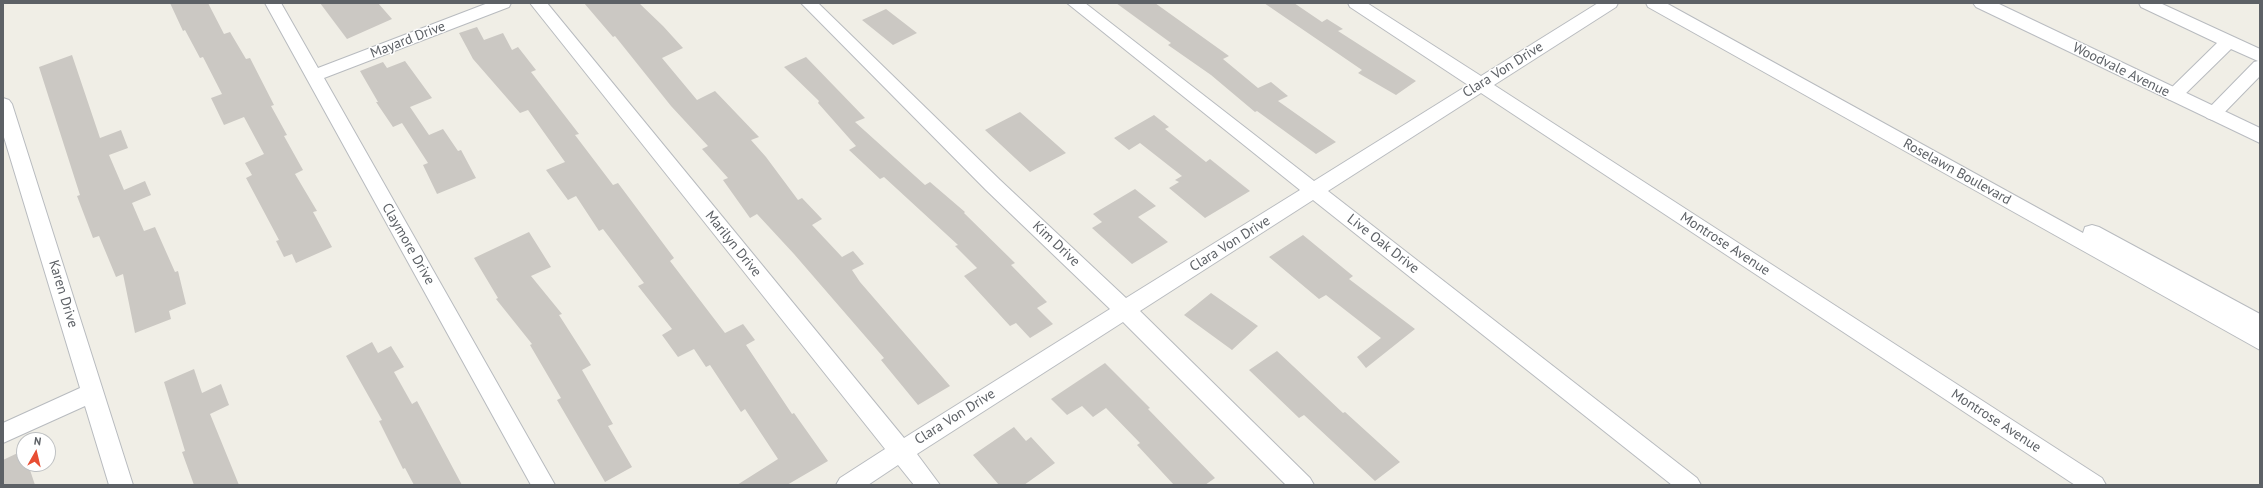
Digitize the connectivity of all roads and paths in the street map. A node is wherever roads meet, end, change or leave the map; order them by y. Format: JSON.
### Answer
{"nodes":[{"id":1,"x":273,"y":3,"type":"edge"},
{"id":2,"x":503,"y":3,"type":"edge"},
{"id":3,"x":538,"y":3,"type":"edge"},
{"id":4,"x":809,"y":3,"type":"edge"},
{"id":5,"x":1076,"y":3,"type":"edge"},
{"id":6,"x":1356,"y":3,"type":"edge"},
{"id":7,"x":1610,"y":3,"type":"edge"},
{"id":8,"x":1654,"y":3,"type":"edge"},
{"id":9,"x":1677,"y":3,"type":"edge"},
{"id":10,"x":1982,"y":3,"type":"edge"},
{"id":11,"x":2147,"y":3,"type":"edge"},
{"id":12,"x":2228,"y":42,"type":"junction"},
{"id":13,"x":2260,"y":56,"type":"edge"},
{"id":14,"x":2260,"y":66,"type":"edge"},
{"id":15,"x":313,"y":76,"type":"junction"},
{"id":16,"x":1480,"y":84,"type":"junction"},
{"id":17,"x":1820,"y":89,"type":"junction"},
{"id":18,"x":2174,"y":95,"type":"junction"},
{"id":19,"x":3,"y":104,"type":"edge"},
{"id":20,"x":2213,"y":114,"type":"junction"},
{"id":21,"x":2260,"y":136,"type":"edge"},
{"id":22,"x":1315,"y":191,"type":"junction"},
{"id":23,"x":2026,"y":203,"type":"junction"},
{"id":24,"x":1125,"y":310,"type":"junction"},
{"id":25,"x":2260,"y":324,"type":"edge"},
{"id":26,"x":2260,"y":341,"type":"edge"},
{"id":27,"x":93,"y":392,"type":"junction"},
{"id":28,"x":3,"y":433,"type":"edge"},
{"id":29,"x":901,"y":451,"type":"junction"},
{"id":30,"x":121,"y":485,"type":"edge"},
{"id":31,"x":544,"y":485,"type":"edge"},
{"id":32,"x":848,"y":485,"type":"edge"},
{"id":33,"x":928,"y":485,"type":"edge"},
{"id":34,"x":1302,"y":485,"type":"edge"},
{"id":35,"x":1689,"y":485,"type":"edge"},
{"id":36,"x":2094,"y":485,"type":"edge"}],
"edges":[{"from":1,"to":15,"type":"street","name":"Claymore Drive"},
{"from":2,"to":15,"type":"street","name":"Mayard Drive"},
{"from":3,"to":29,"type":"street","name":"Marilyn Drive"},
{"from":4,"to":24,"type":"street","name":"Kim Drive"},
{"from":5,"to":22,"type":"street","name":"Live Oak Drive"},
{"from":6,"to":16,"type":"street","name":"Montrose Avenue"},
{"from":7,"to":16,"type":"street","name":"Clara Von Drive"},
{"from":8,"to":17,"type":"street","name":"Roselawn Boulevard"},
{"from":9,"to":17,"type":"street","name":"Roselawn Boulevard"},
{"from":10,"to":18,"type":"street","name":"Woodvale Avenue"},
{"from":11,"to":12,"type":"street"},
{"from":12,"to":13,"type":"street"},
{"from":12,"to":18,"type":"street"},
{"from":14,"to":20,"type":"street"},
{"from":15,"to":31,"type":"street","name":"Claymore Drive"},
{"from":16,"to":22,"type":"street","name":"Clara Von Drive"},
{"from":16,"to":36,"type":"street","name":"Montrose Avenue"},
{"from":17,"to":23,"type":"street","name":"Roselawn Boulevard"},
{"from":18,"to":20,"type":"street","name":"Woodvale Avenue"},
{"from":19,"to":27,"type":"street","name":"Karen Drive"},
{"from":20,"to":21,"type":"street","name":"Woodvale Avenue"},
{"from":22,"to":24,"type":"street","name":"Clara Von Drive"},
{"from":22,"to":35,"type":"street","name":"Live Oak Drive"},
{"from":23,"to":25,"type":"street","name":"Roselawn Boulevard"},
{"from":23,"to":26,"type":"street","name":"Roselawn Boulevard"},
{"from":24,"to":29,"type":"street","name":"Clara Von Drive"},
{"from":24,"to":34,"type":"street","name":"Kim Drive"},
{"from":27,"to":28,"type":"street"},
{"from":27,"to":30,"type":"street","name":"Karen Drive"},
{"from":29,"to":32,"type":"street","name":"Clara Von Drive"},
{"from":29,"to":33,"type":"street","name":"Marilyn Drive"}]}
